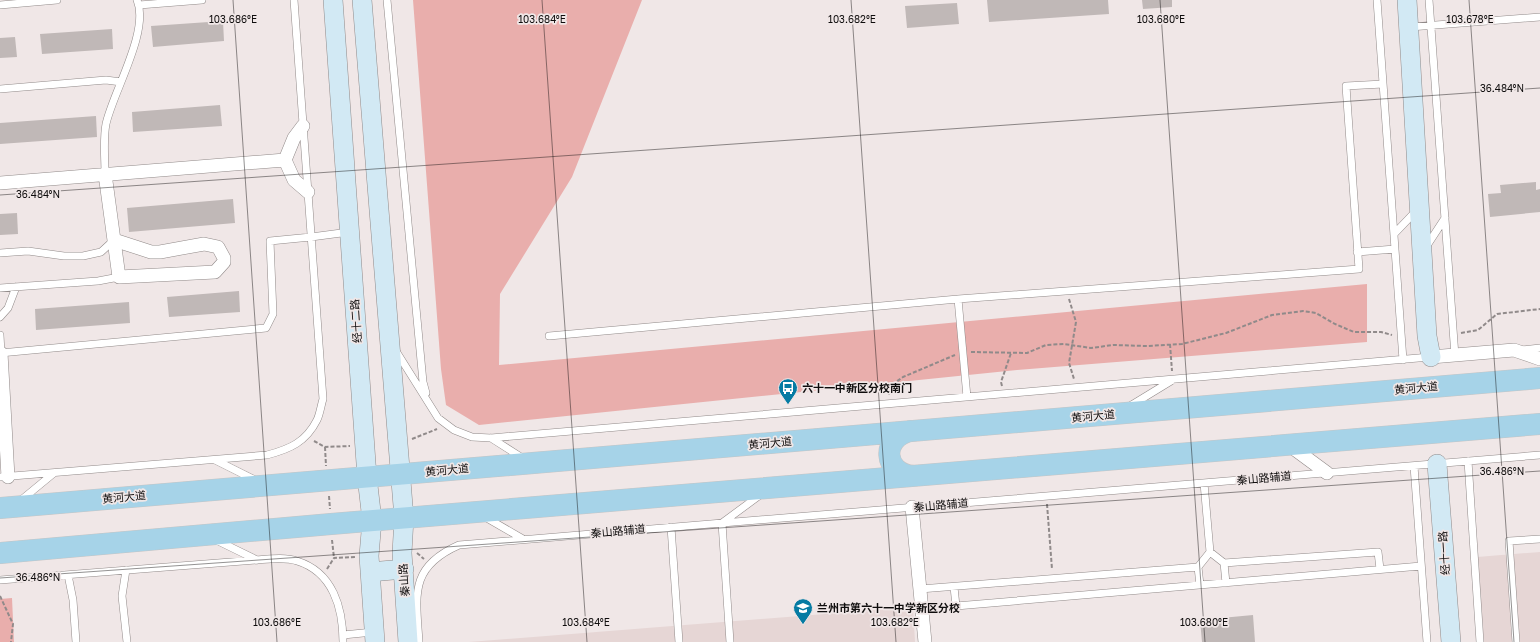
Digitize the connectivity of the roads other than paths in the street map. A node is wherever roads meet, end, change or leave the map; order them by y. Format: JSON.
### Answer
{"nodes":[{"id":1,"x":57,"y":0,"type":"edge"},
{"id":2,"x":202,"y":0,"type":"edge"},
{"id":3,"x":294,"y":0,"type":"edge"},
{"id":4,"x":333,"y":0,"type":"edge"},
{"id":5,"x":362,"y":0,"type":"edge"},
{"id":6,"x":388,"y":0,"type":"edge"},
{"id":7,"x":1377,"y":0,"type":"edge"},
{"id":8,"x":1407,"y":0,"type":"edge"},
{"id":9,"x":1429,"y":0,"type":"edge"},
{"id":10,"x":138,"y":3,"type":"edge"},
{"id":11,"x":0,"y":5,"type":"edge"},
{"id":12,"x":1540,"y":17,"type":"edge"},
{"id":13,"x":1431,"y":26,"type":"junction"},
{"id":14,"x":1409,"y":27,"type":"junction"},
{"id":15,"x":121,"y":82,"type":"junction"},
{"id":16,"x":1383,"y":84,"type":"junction"},
{"id":17,"x":0,"y":89,"type":"edge"},
{"id":18,"x":303,"y":126,"type":"junction"},
{"id":19,"x":285,"y":160,"type":"junction"},
{"id":20,"x":105,"y":174,"type":"junction"},
{"id":21,"x":0,"y":182,"type":"edge"},
{"id":22,"x":308,"y":192,"type":"junction"},
{"id":23,"x":1420,"y":207,"type":"junction"},
{"id":24,"x":1445,"y":218,"type":"junction"},
{"id":25,"x":350,"y":232,"type":"junction"},
{"id":26,"x":1394,"y":234,"type":"junction"},
{"id":27,"x":311,"y":237,"type":"junction"},
{"id":28,"x":114,"y":240,"type":"junction"},
{"id":29,"x":1396,"y":249,"type":"junction"},
{"id":30,"x":1357,"y":252,"type":"junction"},
{"id":31,"x":1423,"y":252,"type":"junction"},
{"id":32,"x":0,"y":253,"type":"edge"},
{"id":33,"x":119,"y":277,"type":"junction"},
{"id":34,"x":16,"y":286,"type":"junction"},
{"id":35,"x":0,"y":288,"type":"edge"},
{"id":36,"x":958,"y":299,"type":"junction"},
{"id":37,"x":0,"y":317,"type":"edge"},
{"id":38,"x":0,"y":335,"type":"edge"},
{"id":39,"x":548,"y":336,"type":"dead end"},
{"id":40,"x":390,"y":342,"type":"junction"},
{"id":41,"x":1540,"y":348,"type":"edge"},
{"id":42,"x":1514,"y":350,"type":"junction"},
{"id":43,"x":1,"y":353,"type":"edge"},
{"id":44,"x":1455,"y":356,"type":"junction"},
{"id":45,"x":1431,"y":357,"type":"junction"},
{"id":46,"x":1540,"y":359,"type":"edge"},
{"id":47,"x":1403,"y":360,"type":"junction"},
{"id":48,"x":1540,"y":378,"type":"edge"},
{"id":49,"x":1172,"y":380,"type":"junction"},
{"id":50,"x":967,"y":397,"type":"junction"},
{"id":51,"x":428,"y":401,"type":"junction"},
{"id":52,"x":1118,"y":414,"type":"junction"},
{"id":53,"x":1540,"y":424,"type":"edge"},
{"id":54,"x":910,"y":431,"type":"junction"},
{"id":55,"x":492,"y":438,"type":"junction"},
{"id":56,"x":1289,"y":445,"type":"junction"},
{"id":57,"x":1540,"y":455,"type":"edge"},
{"id":58,"x":214,"y":459,"type":"junction"},
{"id":59,"x":1468,"y":461,"type":"junction"},
{"id":60,"x":531,"y":463,"type":"junction"},
{"id":61,"x":1437,"y":464,"type":"junction"},
{"id":62,"x":1414,"y":466,"type":"junction"},
{"id":63,"x":54,"y":473,"type":"junction"},
{"id":64,"x":1327,"y":473,"type":"junction"},
{"id":65,"x":400,"y":474,"type":"junction"},
{"id":66,"x":913,"y":476,"type":"junction"},
{"id":67,"x":4,"y":477,"type":"edge"},
{"id":68,"x":367,"y":477,"type":"junction"},
{"id":69,"x":1204,"y":483,"type":"junction"},
{"id":70,"x":266,"y":485,"type":"junction"},
{"id":71,"x":770,"y":488,"type":"junction"},
{"id":72,"x":7,"y":507,"type":"edge"},
{"id":73,"x":912,"y":507,"type":"junction"},
{"id":74,"x":477,"y":512,"type":"junction"},
{"id":75,"x":404,"y":518,"type":"junction"},
{"id":76,"x":372,"y":520,"type":"junction"},
{"id":77,"x":722,"y":523,"type":"junction"},
{"id":78,"x":670,"y":527,"type":"junction"},
{"id":79,"x":206,"y":535,"type":"junction"},
{"id":80,"x":522,"y":539,"type":"junction"},
{"id":81,"x":1540,"y":539,"type":"edge"},
{"id":82,"x":0,"y":552,"type":"edge"},
{"id":83,"x":1210,"y":552,"type":"junction"},
{"id":84,"x":257,"y":560,"type":"junction"},
{"id":85,"x":1224,"y":563,"type":"junction"},
{"id":86,"x":1421,"y":566,"type":"junction"},
{"id":87,"x":1198,"y":567,"type":"junction"},
{"id":88,"x":404,"y":569,"type":"junction"},
{"id":89,"x":1380,"y":569,"type":"junction"},
{"id":90,"x":126,"y":570,"type":"junction"},
{"id":91,"x":370,"y":572,"type":"junction"},
{"id":92,"x":68,"y":575,"type":"junction"},
{"id":93,"x":0,"y":580,"type":"edge"},
{"id":94,"x":1226,"y":583,"type":"junction"},
{"id":95,"x":1200,"y":585,"type":"junction"},
{"id":96,"x":954,"y":587,"type":"junction"},
{"id":97,"x":920,"y":589,"type":"junction"},
{"id":98,"x":374,"y":637,"type":"edge"},
{"id":99,"x":343,"y":638,"type":"edge"},
{"id":100,"x":76,"y":642,"type":"edge"},
{"id":101,"x":126,"y":642,"type":"edge"},
{"id":102,"x":408,"y":642,"type":"edge"},
{"id":103,"x":419,"y":642,"type":"edge"},
{"id":104,"x":679,"y":642,"type":"edge"},
{"id":105,"x":730,"y":642,"type":"edge"},
{"id":106,"x":925,"y":642,"type":"edge"},
{"id":107,"x":1427,"y":642,"type":"edge"},
{"id":108,"x":1451,"y":642,"type":"edge"},
{"id":109,"x":1480,"y":642,"type":"edge"},
{"id":110,"x":1516,"y":642,"type":"edge"}],
"edges":[{"from":1,"to":11,"type":"lane"},
{"from":2,"to":10,"type":"lane"},
{"from":3,"to":18,"type":"lane"},
{"from":4,"to":25,"type":"main road","name":"经十二路"},
{"from":5,"to":40,"type":"main road","name":"秦山路"},
{"from":6,"to":51,"type":"lane"},
{"from":7,"to":16,"type":"lane"},
{"from":8,"to":14,"type":"main road"},
{"from":9,"to":13,"type":"lane"},
{"from":10,"to":15,"type":"lane"},
{"from":12,"to":13,"type":"lane"},
{"from":13,"to":14,"type":"lane"},
{"from":13,"to":24,"type":"lane"},
{"from":14,"to":23,"type":"main road"},
{"from":15,"to":17,"type":"lane"},
{"from":15,"to":20,"type":"lane"},
{"from":16,"to":26,"type":"lane"},
{"from":16,"to":30,"type":"lane"},
{"from":18,"to":19,"type":"street"},
{"from":18,"to":22,"type":"lane"},
{"from":19,"to":20,"type":"street"},
{"from":19,"to":22,"type":"street"},
{"from":20,"to":21,"type":"street"},
{"from":20,"to":28,"type":"street"},
{"from":22,"to":27,"type":"lane"},
{"from":23,"to":26,"type":"lane"},
{"from":23,"to":31,"type":"main road"},
{"from":24,"to":31,"type":"lane"},
{"from":24,"to":44,"type":"lane"},
{"from":25,"to":27,"type":"lane"},
{"from":25,"to":68,"type":"main road","name":"经十二路"},
{"from":26,"to":29,"type":"lane"},
{"from":27,"to":43,"type":"lane"},
{"from":27,"to":58,"type":"lane"},
{"from":28,"to":32,"type":"lane"},
{"from":28,"to":33,"type":"street"},
{"from":28,"to":33,"type":"street"},
{"from":29,"to":30,"type":"lane"},
{"from":29,"to":47,"type":"lane"},
{"from":30,"to":36,"type":"lane"},
{"from":31,"to":45,"type":"main road"},
{"from":33,"to":34,"type":"lane"},
{"from":34,"to":35,"type":"lane"},
{"from":34,"to":37,"type":"lane"},
{"from":36,"to":39,"type":"lane"},
{"from":36,"to":50,"type":"lane"},
{"from":38,"to":43,"type":"lane"},
{"from":40,"to":51,"type":"lane"},
{"from":40,"to":65,"type":"main road","name":"秦山路"},
{"from":41,"to":42,"type":"lane"},
{"from":42,"to":44,"type":"street"},
{"from":42,"to":46,"type":"street"},
{"from":43,"to":67,"type":"street"},
{"from":44,"to":45,"type":"street"},
{"from":45,"to":47,"type":"lane"},
{"from":47,"to":49,"type":"lane"},
{"from":48,"to":52,"type":"main road","name":"黄河大道"},
{"from":49,"to":50,"type":"lane"},
{"from":49,"to":52,"type":"lane"},
{"from":50,"to":55,"type":"lane"},
{"from":51,"to":55,"type":"lane"},
{"from":52,"to":54,"type":"main road","name":"黄河大道"},
{"from":53,"to":56,"type":"main road"},
{"from":54,"to":60,"type":"main road","name":"黄河大道"},
{"from":54,"to":66,"type":"main road"},
{"from":55,"to":60,"type":"lane"},
{"from":56,"to":64,"type":"street"},
{"from":56,"to":66,"type":"main road"},
{"from":57,"to":59,"type":"lane","name":"秦山路辅道"},
{"from":58,"to":63,"type":"lane"},
{"from":58,"to":70,"type":"lane"},
{"from":59,"to":61,"type":"lane","name":"秦山路辅道"},
{"from":59,"to":109,"type":"lane"},
{"from":60,"to":65,"type":"main road","name":"黄河大道"},
{"from":61,"to":62,"type":"lane","name":"秦山路辅道"},
{"from":61,"to":108,"type":"main road","name":"经十一路"},
{"from":62,"to":64,"type":"lane","name":"秦山路辅道"},
{"from":62,"to":86,"type":"lane"},
{"from":63,"to":67,"type":"lane"},
{"from":63,"to":72,"type":"lane"},
{"from":64,"to":69,"type":"lane","name":"秦山路辅道"},
{"from":65,"to":68,"type":"main road","name":"黄河大道"},
{"from":65,"to":75,"type":"main road","name":"秦山路"},
{"from":66,"to":71,"type":"main road"},
{"from":68,"to":70,"type":"main road","name":"黄河大道"},
{"from":68,"to":76,"type":"main road","name":"经十二路"},
{"from":69,"to":73,"type":"lane","name":"秦山路辅道"},
{"from":69,"to":83,"type":"lane"},
{"from":70,"to":72,"type":"main road","name":"黄河大道"},
{"from":71,"to":74,"type":"main road"},
{"from":71,"to":77,"type":"lane"},
{"from":73,"to":77,"type":"lane","name":"秦山路辅道"},
{"from":73,"to":97,"type":"street"},
{"from":74,"to":75,"type":"main road"},
{"from":74,"to":80,"type":"lane"},
{"from":75,"to":76,"type":"main road"},
{"from":75,"to":88,"type":"main road","name":"秦山路"},
{"from":76,"to":79,"type":"main road"},
{"from":76,"to":91,"type":"main road","name":"经十二路"},
{"from":77,"to":78,"type":"lane","name":"秦山路辅道"},
{"from":77,"to":105,"type":"lane"},
{"from":78,"to":80,"type":"lane","name":"秦山路辅道"},
{"from":78,"to":104,"type":"lane"},
{"from":79,"to":82,"type":"main road"},
{"from":79,"to":84,"type":"lane"},
{"from":80,"to":103,"type":"lane","name":"秦山路辅道"},
{"from":81,"to":110,"type":"lane"},
{"from":83,"to":85,"type":"lane"},
{"from":83,"to":87,"type":"lane"},
{"from":84,"to":90,"type":"lane"},
{"from":84,"to":99,"type":"lane"},
{"from":85,"to":89,"type":"lane"},
{"from":85,"to":94,"type":"lane"},
{"from":86,"to":89,"type":"lane"},
{"from":86,"to":107,"type":"lane"},
{"from":87,"to":95,"type":"lane"},
{"from":87,"to":96,"type":"lane"},
{"from":88,"to":91,"type":"main road"},
{"from":88,"to":102,"type":"main road","name":"秦山路"},
{"from":89,"to":94,"type":"lane"},
{"from":90,"to":92,"type":"lane"},
{"from":90,"to":101,"type":"lane"},
{"from":91,"to":98,"type":"main road","name":"经十二路"},
{"from":92,"to":93,"type":"lane"},
{"from":92,"to":100,"type":"lane"},
{"from":94,"to":95,"type":"lane"},
{"from":95,"to":96,"type":"lane"},
{"from":96,"to":97,"type":"lane"},
{"from":97,"to":106,"type":"street"},
{"from":98,"to":99,"type":"lane"}]}
